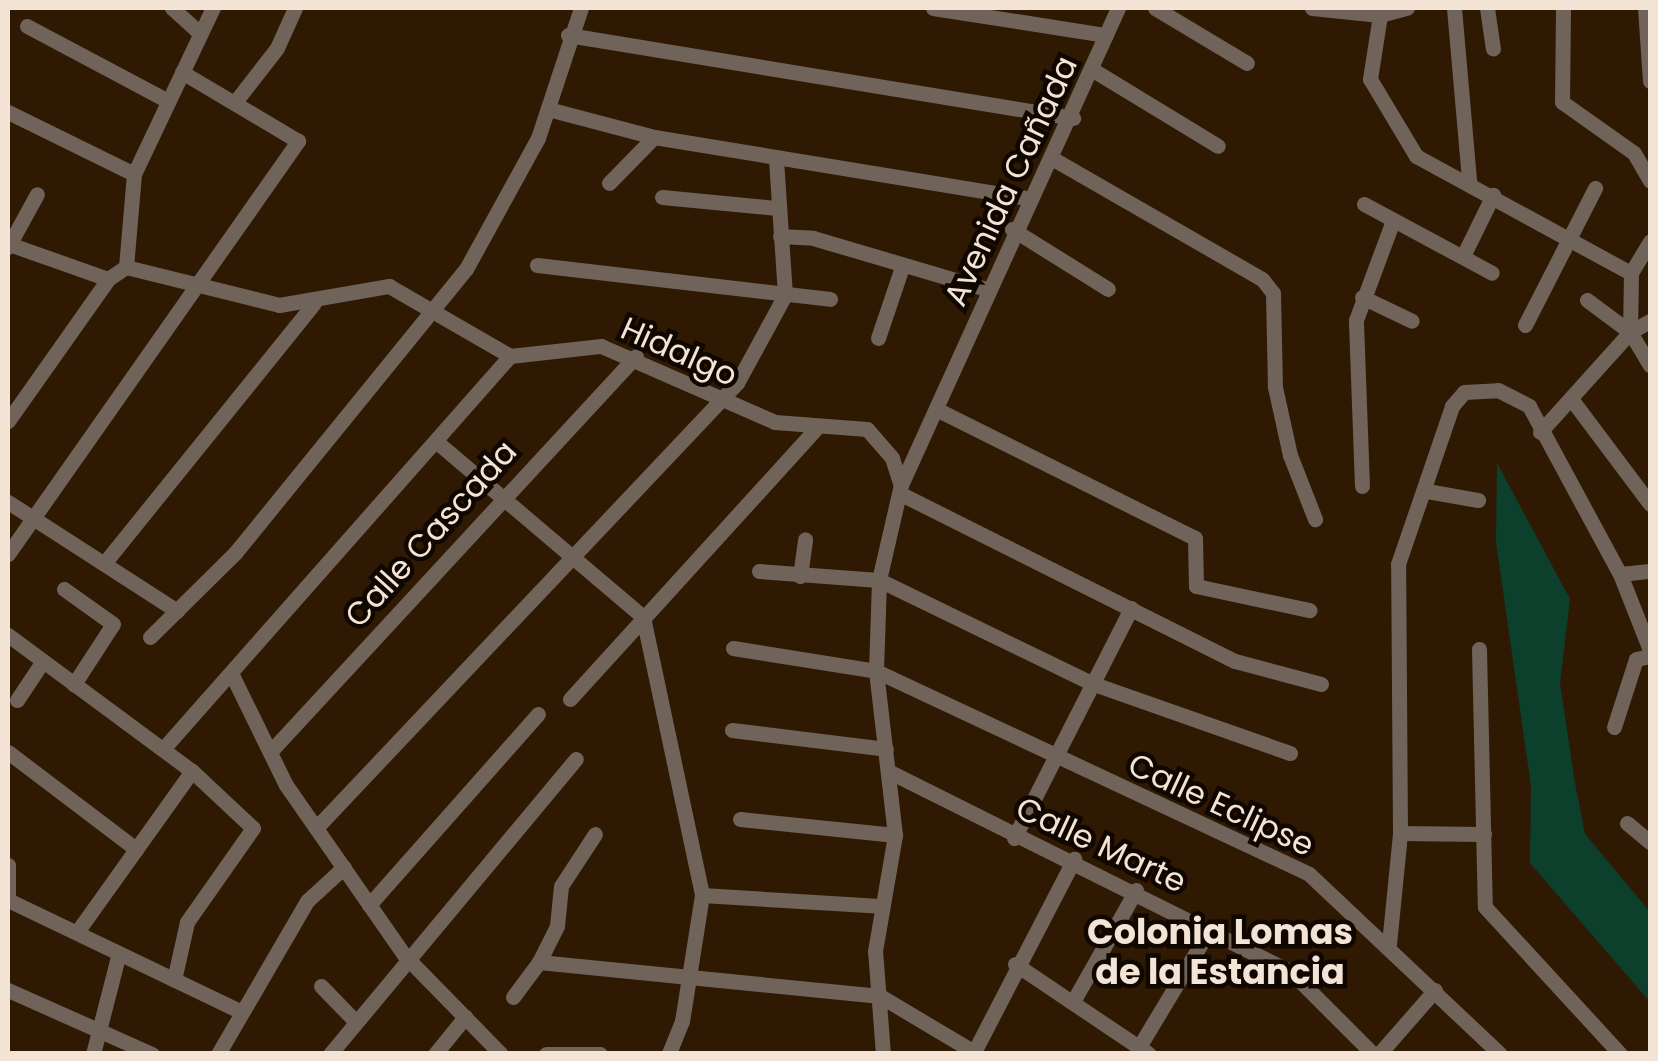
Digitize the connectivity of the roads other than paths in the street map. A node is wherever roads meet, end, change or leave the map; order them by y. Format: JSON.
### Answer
{"nodes":[{"id":1,"x":172,"y":8,"type":"edge"},
{"id":2,"x":213,"y":8,"type":"edge"},
{"id":3,"x":296,"y":8,"type":"edge"},
{"id":4,"x":581,"y":8,"type":"edge"},
{"id":5,"x":933,"y":8,"type":"edge"},
{"id":6,"x":1118,"y":8,"type":"edge"},
{"id":7,"x":1155,"y":8,"type":"edge"},
{"id":8,"x":1312,"y":8,"type":"edge"},
{"id":9,"x":1408,"y":8,"type":"edge"},
{"id":10,"x":1454,"y":8,"type":"edge"},
{"id":11,"x":1563,"y":8,"type":"edge"},
{"id":12,"x":1644,"y":8,"type":"edge"},
{"id":13,"x":1380,"y":15,"type":"junction"},
{"id":14,"x":1488,"y":16,"type":"edge"},
{"id":15,"x":27,"y":26,"type":"dead end"},
{"id":16,"x":200,"y":32,"type":"junction"},
{"id":17,"x":1456,"y":34,"type":"junction"},
{"id":18,"x":568,"y":35,"type":"junction"},
{"id":19,"x":1106,"y":35,"type":"junction"},
{"id":20,"x":1493,"y":48,"type":"dead end"},
{"id":21,"x":1248,"y":62,"type":"dead end"},
{"id":22,"x":1093,"y":70,"type":"junction"},
{"id":23,"x":182,"y":72,"type":"junction"},
{"id":24,"x":1650,"y":81,"type":"edge"},
{"id":25,"x":168,"y":101,"type":"junction"},
{"id":26,"x":235,"y":102,"type":"junction"},
{"id":27,"x":548,"y":109,"type":"junction"},
{"id":28,"x":8,"y":112,"type":"edge"},
{"id":29,"x":1073,"y":118,"type":"junction"},
{"id":30,"x":654,"y":137,"type":"junction"},
{"id":31,"x":1218,"y":146,"type":"dead end"},
{"id":32,"x":776,"y":158,"type":"junction"},
{"id":33,"x":1055,"y":160,"type":"junction"},
{"id":34,"x":134,"y":174,"type":"junction"},
{"id":35,"x":1650,"y":181,"type":"edge"},
{"id":36,"x":1469,"y":182,"type":"junction"},
{"id":37,"x":610,"y":183,"type":"dead end"},
{"id":38,"x":1595,"y":188,"type":"dead end"},
{"id":39,"x":37,"y":194,"type":"dead end"},
{"id":40,"x":1493,"y":194,"type":"junction"},
{"id":41,"x":662,"y":198,"type":"dead end"},
{"id":42,"x":1027,"y":198,"type":"junction"},
{"id":43,"x":1364,"y":204,"type":"dead end"},
{"id":44,"x":777,"y":208,"type":"junction"},
{"id":45,"x":1392,"y":223,"type":"junction"},
{"id":46,"x":1012,"y":229,"type":"junction"},
{"id":47,"x":1570,"y":235,"type":"junction"},
{"id":48,"x":780,"y":236,"type":"junction"},
{"id":49,"x":1650,"y":241,"type":"edge"},
{"id":50,"x":8,"y":245,"type":"edge"},
{"id":51,"x":1464,"y":254,"type":"junction"},
{"id":52,"x":537,"y":264,"type":"dead end"},
{"id":53,"x":126,"y":267,"type":"junction"},
{"id":54,"x":902,"y":267,"type":"junction"},
{"id":55,"x":1492,"y":273,"type":"dead end"},
{"id":56,"x":1631,"y":273,"type":"junction"},
{"id":57,"x":108,"y":279,"type":"junction"},
{"id":58,"x":194,"y":286,"type":"junction"},
{"id":59,"x":1108,"y":289,"type":"dead end"},
{"id":60,"x":986,"y":290,"type":"junction"},
{"id":61,"x":785,"y":294,"type":"junction"},
{"id":62,"x":1362,"y":297,"type":"junction"},
{"id":63,"x":830,"y":299,"type":"dead end"},
{"id":64,"x":1588,"y":300,"type":"dead end"},
{"id":65,"x":314,"y":303,"type":"junction"},
{"id":66,"x":435,"y":309,"type":"junction"},
{"id":67,"x":1650,"y":320,"type":"edge"},
{"id":68,"x":1412,"y":321,"type":"dead end"},
{"id":69,"x":1525,"y":325,"type":"dead end"},
{"id":70,"x":1630,"y":332,"type":"junction"},
{"id":71,"x":878,"y":338,"type":"dead end"},
{"id":72,"x":510,"y":356,"type":"junction"},
{"id":73,"x":636,"y":356,"type":"junction"},
{"id":74,"x":1650,"y":365,"type":"edge"},
{"id":75,"x":722,"y":400,"type":"junction"},
{"id":76,"x":1572,"y":400,"type":"junction"},
{"id":77,"x":938,"y":410,"type":"junction"},
{"id":78,"x":8,"y":421,"type":"edge"},
{"id":79,"x":818,"y":426,"type":"junction"},
{"id":80,"x":1540,"y":432,"type":"junction"},
{"id":81,"x":438,"y":443,"type":"junction"},
{"id":82,"x":1362,"y":486,"type":"dead end"},
{"id":83,"x":901,"y":489,"type":"junction"},
{"id":84,"x":1427,"y":491,"type":"junction"},
{"id":85,"x":502,"y":495,"type":"junction"},
{"id":86,"x":1478,"y":500,"type":"dead end"},
{"id":87,"x":8,"y":502,"type":"edge"},
{"id":88,"x":1650,"y":504,"type":"edge"},
{"id":89,"x":34,"y":517,"type":"junction"},
{"id":90,"x":1315,"y":519,"type":"dead end"},
{"id":91,"x":804,"y":538,"type":"dead end"},
{"id":92,"x":570,"y":553,"type":"junction"},
{"id":93,"x":8,"y":554,"type":"edge"},
{"id":94,"x":106,"y":562,"type":"junction"},
{"id":95,"x":759,"y":571,"type":"dead end"},
{"id":96,"x":1650,"y":571,"type":"edge"},
{"id":97,"x":1620,"y":574,"type":"junction"},
{"id":98,"x":800,"y":576,"type":"junction"},
{"id":99,"x":879,"y":580,"type":"junction"},
{"id":100,"x":64,"y":588,"type":"dead end"},
{"id":101,"x":1132,"y":608,"type":"junction"},
{"id":102,"x":1309,"y":610,"type":"dead end"},
{"id":103,"x":176,"y":611,"type":"junction"},
{"id":104,"x":643,"y":617,"type":"junction"},
{"id":105,"x":8,"y":635,"type":"edge"},
{"id":106,"x":150,"y":636,"type":"dead end"},
{"id":107,"x":733,"y":648,"type":"dead end"},
{"id":108,"x":1479,"y":650,"type":"dead end"},
{"id":109,"x":1650,"y":653,"type":"edge"},
{"id":110,"x":43,"y":662,"type":"junction"},
{"id":111,"x":876,"y":670,"type":"junction"},
{"id":112,"x":233,"y":677,"type":"junction"},
{"id":113,"x":1091,"y":683,"type":"junction"},
{"id":114,"x":74,"y":684,"type":"junction"},
{"id":115,"x":1320,"y":684,"type":"dead end"},
{"id":116,"x":570,"y":699,"type":"dead end"},
{"id":117,"x":17,"y":700,"type":"dead end"},
{"id":118,"x":538,"y":714,"type":"dead end"},
{"id":119,"x":1614,"y":727,"type":"dead end"},
{"id":120,"x":732,"y":730,"type":"dead end"},
{"id":121,"x":163,"y":749,"type":"junction"},
{"id":122,"x":886,"y":749,"type":"junction"},
{"id":123,"x":8,"y":752,"type":"edge"},
{"id":124,"x":270,"y":752,"type":"junction"},
{"id":125,"x":1290,"y":753,"type":"dead end"},
{"id":126,"x":576,"y":759,"type":"dead end"},
{"id":127,"x":1056,"y":759,"type":"junction"},
{"id":128,"x":192,"y":771,"type":"junction"},
{"id":129,"x":890,"y":772,"type":"junction"},
{"id":130,"x":740,"y":818,"type":"dead end"},
{"id":131,"x":1627,"y":823,"type":"dead end"},
{"id":132,"x":316,"y":828,"type":"junction"},
{"id":133,"x":1400,"y":833,"type":"junction"},
{"id":134,"x":595,"y":834,"type":"dead end"},
{"id":135,"x":1484,"y":834,"type":"junction"},
{"id":136,"x":895,"y":835,"type":"junction"},
{"id":137,"x":1014,"y":838,"type":"junction"},
{"id":138,"x":1650,"y":842,"type":"edge"},
{"id":139,"x":136,"y":848,"type":"junction"},
{"id":140,"x":1074,"y":859,"type":"junction"},
{"id":141,"x":8,"y":865,"type":"edge"},
{"id":142,"x":344,"y":868,"type":"junction"},
{"id":143,"x":1136,"y":890,"type":"junction"},
{"id":144,"x":702,"y":895,"type":"junction"},
{"id":145,"x":369,"y":904,"type":"junction"},
{"id":146,"x":880,"y":906,"type":"junction"},
{"id":147,"x":1212,"y":927,"type":"junction"},
{"id":148,"x":78,"y":932,"type":"junction"},
{"id":149,"x":1389,"y":944,"type":"junction"},
{"id":150,"x":119,"y":953,"type":"junction"},
{"id":151,"x":405,"y":956,"type":"junction"},
{"id":152,"x":539,"y":962,"type":"junction"},
{"id":153,"x":1014,"y":964,"type":"junction"},
{"id":154,"x":691,"y":976,"type":"junction"},
{"id":155,"x":174,"y":980,"type":"junction"},
{"id":156,"x":320,"y":986,"type":"dead end"},
{"id":157,"x":8,"y":990,"type":"edge"},
{"id":158,"x":1436,"y":990,"type":"junction"},
{"id":159,"x":880,"y":996,"type":"junction"},
{"id":160,"x":513,"y":997,"type":"dead end"},
{"id":161,"x":1076,"y":998,"type":"junction"},
{"id":162,"x":240,"y":1011,"type":"junction"},
{"id":163,"x":465,"y":1017,"type":"junction"},
{"id":164,"x":355,"y":1021,"type":"junction"},
{"id":165,"x":100,"y":1027,"type":"junction"},
{"id":166,"x":1610,"y":1049,"type":"edge"},
{"id":167,"x":1144,"y":1050,"type":"edge"},
{"id":168,"x":974,"y":1053,"type":"edge"},
{"id":169,"x":92,"y":1054,"type":"edge"},
{"id":170,"x":152,"y":1054,"type":"edge"},
{"id":171,"x":218,"y":1054,"type":"edge"},
{"id":172,"x":330,"y":1054,"type":"edge"},
{"id":173,"x":435,"y":1054,"type":"edge"},
{"id":174,"x":501,"y":1054,"type":"edge"},
{"id":175,"x":546,"y":1054,"type":"edge"},
{"id":176,"x":600,"y":1054,"type":"edge"},
{"id":177,"x":669,"y":1054,"type":"edge"},
{"id":178,"x":883,"y":1054,"type":"edge"},
{"id":179,"x":1376,"y":1054,"type":"edge"},
{"id":180,"x":1500,"y":1054,"type":"edge"}],
"edges":[{"from":1,"to":16,"type":"street"},
{"from":2,"to":16,"type":"street"},
{"from":3,"to":26,"type":"street"},
{"from":4,"to":18,"type":"street"},
{"from":5,"to":19,"type":"street"},
{"from":6,"to":19,"type":"street","name":"Avenida Cañada"},
{"from":7,"to":21,"type":"street"},
{"from":8,"to":13,"type":"street"},
{"from":9,"to":13,"type":"street"},
{"from":10,"to":17,"type":"street"},
{"from":11,"to":35,"type":"street"},
{"from":12,"to":24,"type":"street"},
{"from":13,"to":36,"type":"street"},
{"from":14,"to":17,"type":"street"},
{"from":14,"to":20,"type":"street"},
{"from":15,"to":25,"type":"street"},
{"from":16,"to":23,"type":"street"},
{"from":17,"to":36,"type":"street"},
{"from":18,"to":27,"type":"street"},
{"from":18,"to":29,"type":"street"},
{"from":19,"to":22,"type":"street","name":"Avenida Cañada"},
{"from":22,"to":29,"type":"street","name":"Avenida Cañada"},
{"from":22,"to":31,"type":"street"},
{"from":23,"to":25,"type":"street"},
{"from":23,"to":26,"type":"street"},
{"from":25,"to":34,"type":"street"},
{"from":26,"to":58,"type":"street"},
{"from":27,"to":30,"type":"street"},
{"from":27,"to":66,"type":"street"},
{"from":28,"to":34,"type":"street"},
{"from":29,"to":33,"type":"street","name":"Avenida Cañada"},
{"from":30,"to":32,"type":"street"},
{"from":30,"to":37,"type":"street"},
{"from":32,"to":42,"type":"street"},
{"from":32,"to":44,"type":"street"},
{"from":33,"to":42,"type":"street","name":"Avenida Cañada"},
{"from":33,"to":90,"type":"street"},
{"from":34,"to":53,"type":"street"},
{"from":36,"to":40,"type":"street"},
{"from":38,"to":47,"type":"street"},
{"from":39,"to":50,"type":"street"},
{"from":40,"to":47,"type":"street"},
{"from":40,"to":51,"type":"street"},
{"from":41,"to":44,"type":"street"},
{"from":42,"to":46,"type":"street","name":"Avenida Cañada"},
{"from":43,"to":45,"type":"street"},
{"from":44,"to":48,"type":"street"},
{"from":45,"to":51,"type":"street"},
{"from":45,"to":62,"type":"street"},
{"from":46,"to":59,"type":"street"},
{"from":46,"to":60,"type":"street","name":"Avenida Cañada"},
{"from":47,"to":56,"type":"street"},
{"from":47,"to":69,"type":"street"},
{"from":48,"to":54,"type":"street"},
{"from":48,"to":61,"type":"street"},
{"from":49,"to":56,"type":"street"},
{"from":50,"to":57,"type":"street"},
{"from":51,"to":55,"type":"street"},
{"from":52,"to":61,"type":"street"},
{"from":53,"to":57,"type":"street"},
{"from":53,"to":58,"type":"street"},
{"from":54,"to":60,"type":"street"},
{"from":54,"to":71,"type":"street"},
{"from":56,"to":70,"type":"street"},
{"from":57,"to":78,"type":"street"},
{"from":58,"to":65,"type":"street"},
{"from":58,"to":89,"type":"street"},
{"from":60,"to":77,"type":"street","name":"Avenida Cañada"},
{"from":61,"to":63,"type":"street"},
{"from":61,"to":75,"type":"street"},
{"from":62,"to":68,"type":"street"},
{"from":62,"to":82,"type":"street"},
{"from":64,"to":70,"type":"street"},
{"from":65,"to":66,"type":"street"},
{"from":65,"to":94,"type":"street"},
{"from":66,"to":72,"type":"street"},
{"from":66,"to":103,"type":"street"},
{"from":67,"to":70,"type":"street"},
{"from":70,"to":74,"type":"street"},
{"from":70,"to":76,"type":"street"},
{"from":72,"to":73,"type":"street","name":"Hidalgo"},
{"from":72,"to":81,"type":"street"},
{"from":73,"to":75,"type":"street","name":"Hidalgo"},
{"from":73,"to":85,"type":"street","name":"Calle Cascada"},
{"from":75,"to":79,"type":"street","name":"Hidalgo"},
{"from":75,"to":92,"type":"street"},
{"from":76,"to":80,"type":"street"},
{"from":76,"to":88,"type":"street"},
{"from":77,"to":83,"type":"street","name":"Avenida Cañada"},
{"from":77,"to":102,"type":"street"},
{"from":79,"to":83,"type":"street","name":"Hidalgo"},
{"from":79,"to":104,"type":"street"},
{"from":80,"to":84,"type":"street"},
{"from":80,"to":97,"type":"street"},
{"from":81,"to":85,"type":"street"},
{"from":81,"to":112,"type":"street"},
{"from":83,"to":99,"type":"street","name":"Avenida Cañada"},
{"from":83,"to":101,"type":"street"},
{"from":84,"to":86,"type":"street"},
{"from":84,"to":133,"type":"street"},
{"from":85,"to":92,"type":"street"},
{"from":85,"to":124,"type":"street","name":"Calle Cascada"},
{"from":87,"to":89,"type":"street"},
{"from":89,"to":93,"type":"street"},
{"from":89,"to":94,"type":"street"},
{"from":91,"to":98,"type":"street"},
{"from":92,"to":104,"type":"street"},
{"from":92,"to":132,"type":"street"},
{"from":94,"to":103,"type":"street"},
{"from":95,"to":98,"type":"street"},
{"from":96,"to":97,"type":"street"},
{"from":97,"to":109,"type":"street"},
{"from":98,"to":99,"type":"street"},
{"from":99,"to":111,"type":"street","name":"Avenida Cañada"},
{"from":99,"to":113,"type":"street"},
{"from":100,"to":114,"type":"street"},
{"from":101,"to":113,"type":"street"},
{"from":101,"to":115,"type":"street"},
{"from":103,"to":106,"type":"street"},
{"from":104,"to":116,"type":"street"},
{"from":104,"to":144,"type":"street"},
{"from":105,"to":110,"type":"street"},
{"from":107,"to":111,"type":"street","name":"Calle Eclipse"},
{"from":108,"to":135,"type":"street"},
{"from":109,"to":119,"type":"street"},
{"from":110,"to":114,"type":"street"},
{"from":110,"to":117,"type":"street"},
{"from":111,"to":122,"type":"street","name":"Avenida Cañada"},
{"from":111,"to":127,"type":"street","name":"Calle Eclipse"},
{"from":112,"to":121,"type":"street"},
{"from":112,"to":124,"type":"street"},
{"from":113,"to":125,"type":"street"},
{"from":113,"to":127,"type":"street"},
{"from":114,"to":121,"type":"street"},
{"from":118,"to":145,"type":"street"},
{"from":120,"to":122,"type":"street"},
{"from":121,"to":128,"type":"street"},
{"from":122,"to":129,"type":"street","name":"Avenida Cañada"},
{"from":123,"to":139,"type":"street"},
{"from":124,"to":132,"type":"street"},
{"from":126,"to":151,"type":"street"},
{"from":127,"to":137,"type":"street"},
{"from":127,"to":149,"type":"street","name":"Calle Eclipse"},
{"from":128,"to":139,"type":"street"},
{"from":128,"to":155,"type":"street"},
{"from":129,"to":136,"type":"street","name":"Avenida Cañada"},
{"from":129,"to":137,"type":"street","name":"Calle Marte"},
{"from":130,"to":136,"type":"street"},
{"from":131,"to":138,"type":"street"},
{"from":132,"to":142,"type":"street"},
{"from":133,"to":135,"type":"street"},
{"from":133,"to":149,"type":"street"},
{"from":134,"to":152,"type":"street"},
{"from":135,"to":166,"type":"street"},
{"from":136,"to":146,"type":"street","name":"Avenida Cañada"},
{"from":137,"to":140,"type":"street","name":"Calle Marte"},
{"from":139,"to":148,"type":"street"},
{"from":140,"to":143,"type":"street","name":"Calle Marte"},
{"from":140,"to":153,"type":"street"},
{"from":141,"to":148,"type":"street"},
{"from":142,"to":145,"type":"street"},
{"from":142,"to":162,"type":"street"},
{"from":143,"to":147,"type":"street","name":"Calle Marte"},
{"from":143,"to":161,"type":"street"},
{"from":144,"to":146,"type":"street"},
{"from":144,"to":154,"type":"street"},
{"from":145,"to":151,"type":"street"},
{"from":146,"to":159,"type":"street","name":"Avenida Cañada"},
{"from":147,"to":167,"type":"street"},
{"from":147,"to":179,"type":"street","name":"Calle Marte"},
{"from":148,"to":150,"type":"street"},
{"from":149,"to":158,"type":"street","name":"Calle Eclipse"},
{"from":150,"to":155,"type":"street"},
{"from":150,"to":165,"type":"street"},
{"from":151,"to":163,"type":"street"},
{"from":151,"to":164,"type":"street"},
{"from":152,"to":154,"type":"street"},
{"from":152,"to":160,"type":"street"},
{"from":153,"to":161,"type":"street"},
{"from":153,"to":168,"type":"street"},
{"from":154,"to":159,"type":"street"},
{"from":154,"to":177,"type":"street"},
{"from":155,"to":162,"type":"street"},
{"from":156,"to":164,"type":"street"},
{"from":157,"to":165,"type":"street"},
{"from":158,"to":179,"type":"street"},
{"from":158,"to":180,"type":"street","name":"Calle Eclipse"},
{"from":159,"to":168,"type":"street"},
{"from":159,"to":178,"type":"street","name":"Avenida Cañada"},
{"from":161,"to":167,"type":"street"},
{"from":162,"to":171,"type":"street"},
{"from":163,"to":173,"type":"street"},
{"from":163,"to":174,"type":"street"},
{"from":164,"to":172,"type":"street"},
{"from":165,"to":169,"type":"street"},
{"from":165,"to":170,"type":"street"},
{"from":175,"to":176,"type":"street"}]}
